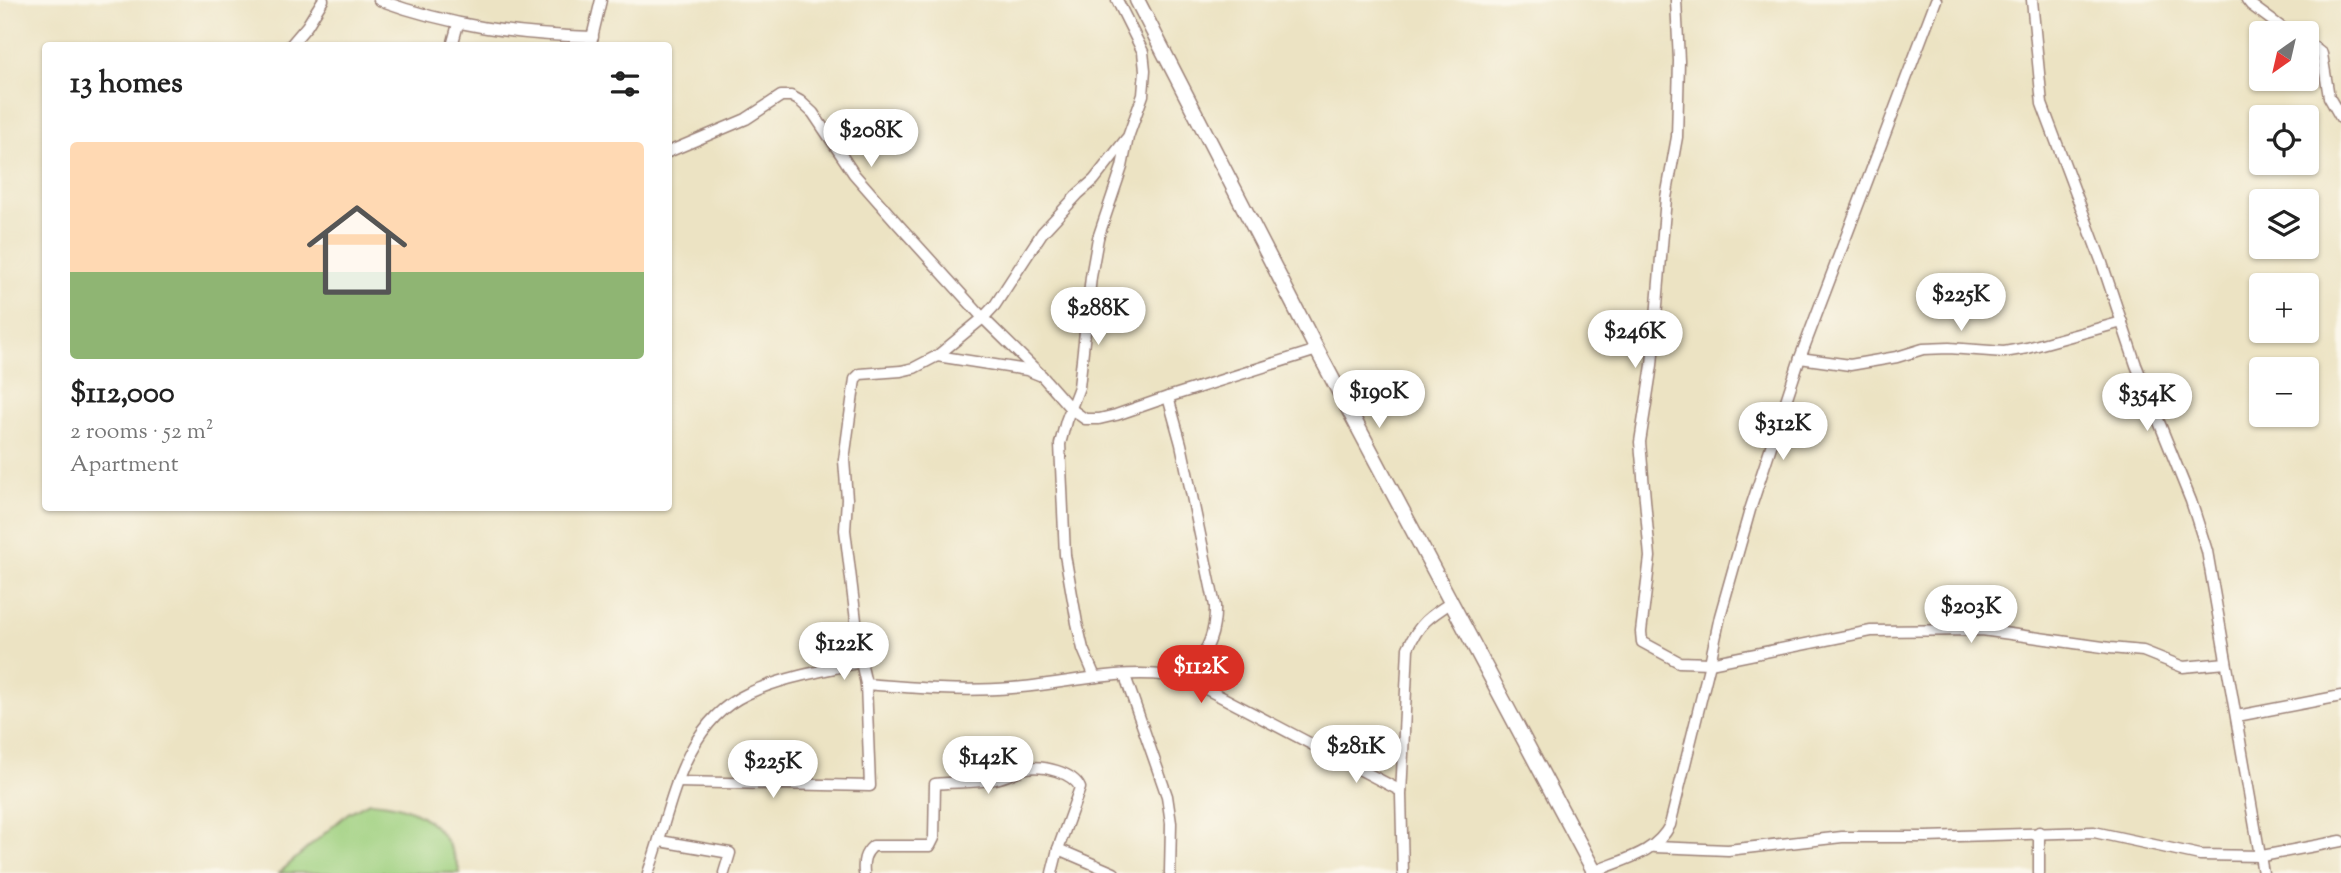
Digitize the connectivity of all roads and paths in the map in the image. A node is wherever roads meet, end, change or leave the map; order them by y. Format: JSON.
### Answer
{"nodes":[{"id":1,"x":323,"y":0,"type":"edge"},
{"id":2,"x":379,"y":0,"type":"edge"},
{"id":3,"x":601,"y":0,"type":"edge"},
{"id":4,"x":1117,"y":0,"type":"edge"},
{"id":5,"x":1137,"y":0,"type":"edge"},
{"id":6,"x":1676,"y":0,"type":"edge"},
{"id":7,"x":1936,"y":0,"type":"edge"},
{"id":8,"x":2032,"y":0,"type":"edge"},
{"id":9,"x":2247,"y":0,"type":"edge"},
{"id":10,"x":2272,"y":21,"type":"edge"},
{"id":11,"x":458,"y":24,"type":"junction"},
{"id":12,"x":591,"y":41,"type":"edge"},
{"id":13,"x":293,"y":42,"type":"edge"},
{"id":14,"x":453,"y":42,"type":"edge"},
{"id":15,"x":2319,"y":52,"type":"edge"},
{"id":16,"x":2341,"y":118,"type":"edge"},
{"id":17,"x":1128,"y":137,"type":"junction"},
{"id":18,"x":672,"y":150,"type":"edge"},
{"id":19,"x":983,"y":318,"type":"junction"},
{"id":20,"x":2122,"y":322,"type":"junction"},
{"id":21,"x":1317,"y":350,"type":"junction"},
{"id":22,"x":936,"y":356,"type":"junction"},
{"id":23,"x":1800,"y":358,"type":"junction"},
{"id":24,"x":1042,"y":376,"type":"junction"},
{"id":25,"x":1168,"y":397,"type":"junction"},
{"id":26,"x":1071,"y":409,"type":"junction"},
{"id":27,"x":1452,"y":602,"type":"junction"},
{"id":28,"x":861,"y":662,"type":"junction"},
{"id":29,"x":1710,"y":663,"type":"junction"},
{"id":30,"x":2226,"y":663,"type":"junction"},
{"id":31,"x":1125,"y":676,"type":"junction"},
{"id":32,"x":1095,"y":677,"type":"junction"},
{"id":33,"x":1189,"y":680,"type":"junction"},
{"id":34,"x":866,"y":684,"type":"junction"},
{"id":35,"x":2341,"y":696,"type":"edge"},
{"id":36,"x":2237,"y":716,"type":"junction"},
{"id":37,"x":677,"y":782,"type":"junction"},
{"id":38,"x":1401,"y":791,"type":"junction"},
{"id":39,"x":2039,"y":832,"type":"junction"},
{"id":40,"x":660,"y":841,"type":"junction"},
{"id":41,"x":2341,"y":841,"type":"edge"},
{"id":42,"x":1655,"y":846,"type":"junction"},
{"id":43,"x":1058,"y":849,"type":"junction"},
{"id":44,"x":2262,"y":856,"type":"junction"},
{"id":45,"x":648,"y":873,"type":"edge"},
{"id":46,"x":724,"y":873,"type":"edge"},
{"id":47,"x":864,"y":873,"type":"edge"},
{"id":48,"x":1052,"y":873,"type":"edge"},
{"id":49,"x":1114,"y":873,"type":"edge"},
{"id":50,"x":1170,"y":873,"type":"edge"},
{"id":51,"x":1403,"y":873,"type":"edge"},
{"id":52,"x":1594,"y":873,"type":"edge"},
{"id":53,"x":2039,"y":873,"type":"edge"},
{"id":54,"x":2263,"y":873,"type":"edge"}],
"edges":[{"from":1,"to":13,"type":"street"},
{"from":2,"to":11,"type":"street"},
{"from":3,"to":12,"type":"street"},
{"from":4,"to":17,"type":"street"},
{"from":5,"to":21,"type":"main road"},
{"from":6,"to":29,"type":"street"},
{"from":7,"to":23,"type":"street"},
{"from":8,"to":20,"type":"street"},
{"from":9,"to":10,"type":"street"},
{"from":11,"to":12,"type":"street"},
{"from":11,"to":14,"type":"street"},
{"from":15,"to":16,"type":"street"},
{"from":17,"to":19,"type":"street"},
{"from":17,"to":26,"type":"street"},
{"from":18,"to":19,"type":"street"},
{"from":19,"to":22,"type":"street"},
{"from":19,"to":24,"type":"street"},
{"from":20,"to":23,"type":"street"},
{"from":20,"to":30,"type":"street"},
{"from":21,"to":25,"type":"street"},
{"from":21,"to":27,"type":"main road"},
{"from":22,"to":24,"type":"street"},
{"from":22,"to":28,"type":"street"},
{"from":23,"to":29,"type":"street"},
{"from":24,"to":26,"type":"street"},
{"from":25,"to":26,"type":"street"},
{"from":25,"to":33,"type":"street"},
{"from":26,"to":32,"type":"street"},
{"from":27,"to":38,"type":"street"},
{"from":27,"to":52,"type":"main road"},
{"from":28,"to":34,"type":"street"},
{"from":28,"to":37,"type":"street"},
{"from":29,"to":30,"type":"street"},
{"from":29,"to":42,"type":"street"},
{"from":30,"to":36,"type":"street"},
{"from":31,"to":32,"type":"street"},
{"from":31,"to":33,"type":"street"},
{"from":31,"to":50,"type":"street"},
{"from":32,"to":34,"type":"street"},
{"from":33,"to":38,"type":"street"},
{"from":34,"to":37,"type":"street"},
{"from":35,"to":36,"type":"street"},
{"from":36,"to":44,"type":"street"},
{"from":37,"to":40,"type":"street"},
{"from":38,"to":51,"type":"street"},
{"from":39,"to":42,"type":"street"},
{"from":39,"to":44,"type":"street"},
{"from":39,"to":53,"type":"street"},
{"from":40,"to":45,"type":"street"},
{"from":40,"to":46,"type":"street"},
{"from":41,"to":44,"type":"street"},
{"from":42,"to":52,"type":"street"},
{"from":43,"to":47,"type":"street"},
{"from":43,"to":48,"type":"street"},
{"from":43,"to":49,"type":"street"},
{"from":44,"to":54,"type":"street"}]}
